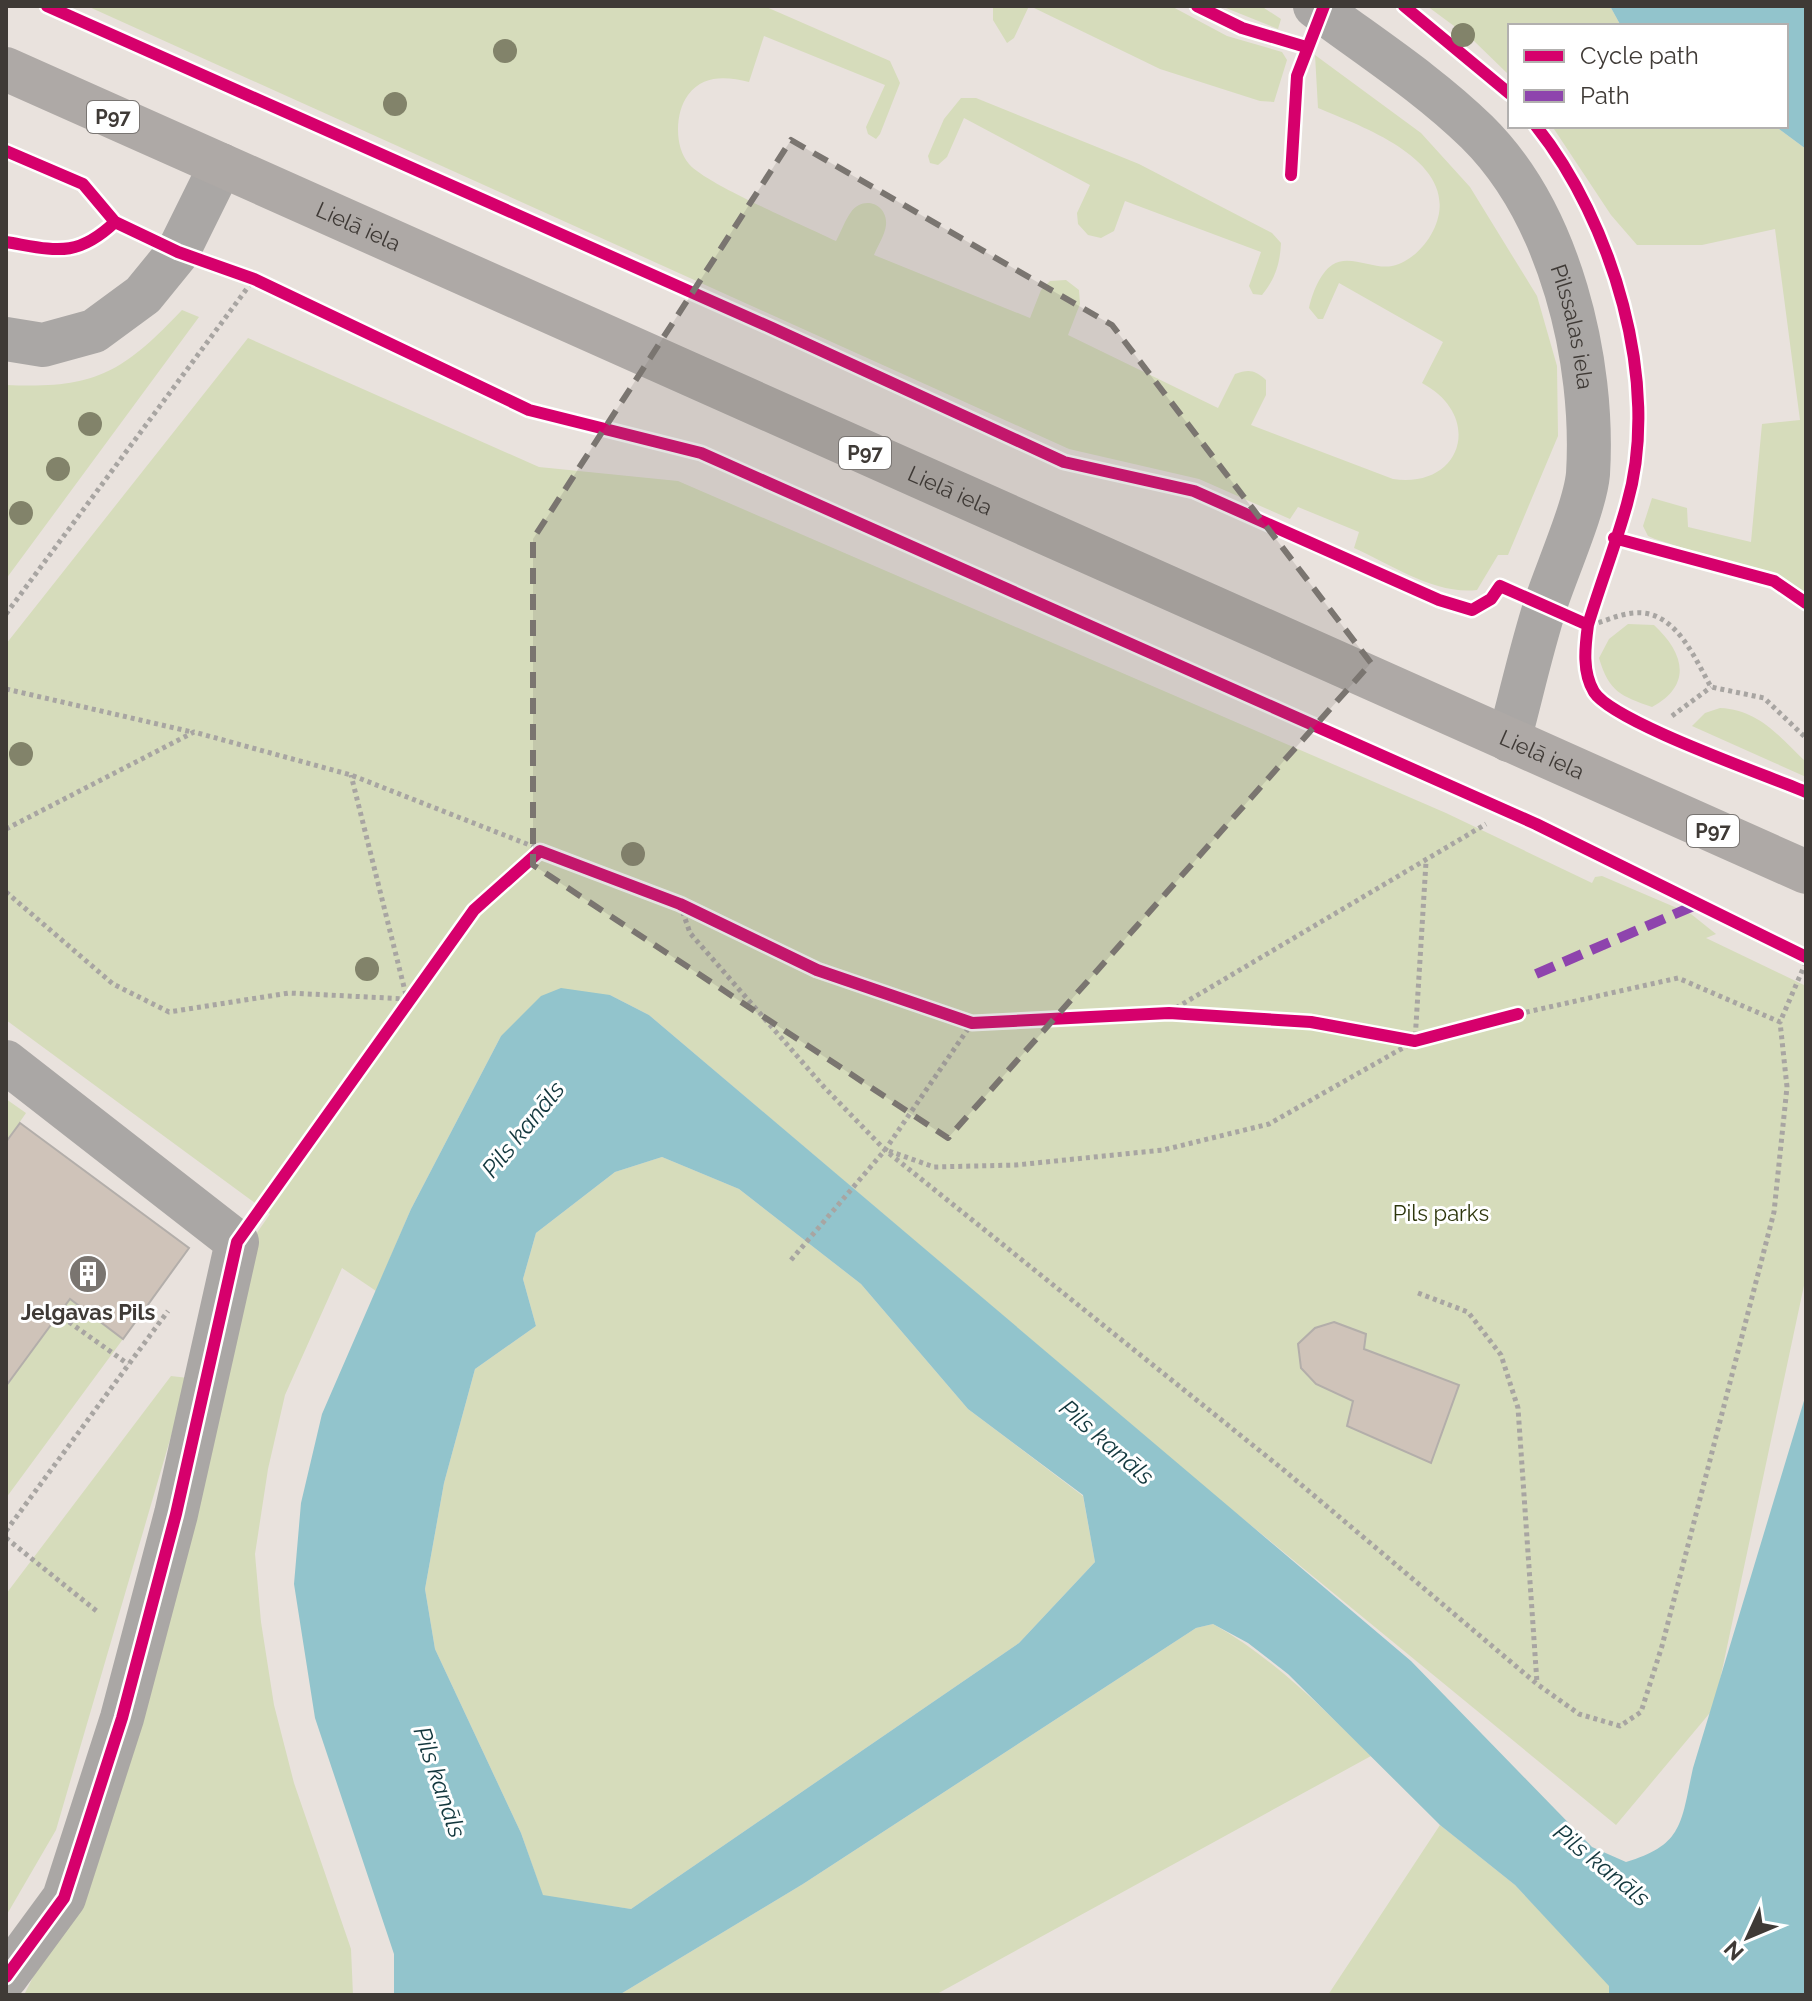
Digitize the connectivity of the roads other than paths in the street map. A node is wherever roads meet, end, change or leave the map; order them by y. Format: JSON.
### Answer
{"nodes":[{"id":1,"x":1315,"y":6,"type":"edge"},
{"id":2,"x":6,"y":69,"type":"edge"},
{"id":3,"x":221,"y":165,"type":"junction"},
{"id":4,"x":6,"y":339,"type":"edge"},
{"id":5,"x":1509,"y":740,"type":"junction"},
{"id":6,"x":1806,"y":872,"type":"edge"},
{"id":7,"x":6,"y":1062,"type":"edge"},
{"id":8,"x":6,"y":1977,"type":"edge"}],
"edges":[{"from":1,"to":5,"type":"street","name":"Pilssalas iela"},
{"from":2,"to":3,"type":"main road","name":"Lielā iela","number":"P97"},
{"from":3,"to":4,"type":"street"},
{"from":3,"to":5,"type":"main road","name":"Lielā iela","number":"P97"},
{"from":5,"to":6,"type":"main road","name":"Lielā iela","number":"P97"},
{"from":7,"to":8,"type":"street"}]}
